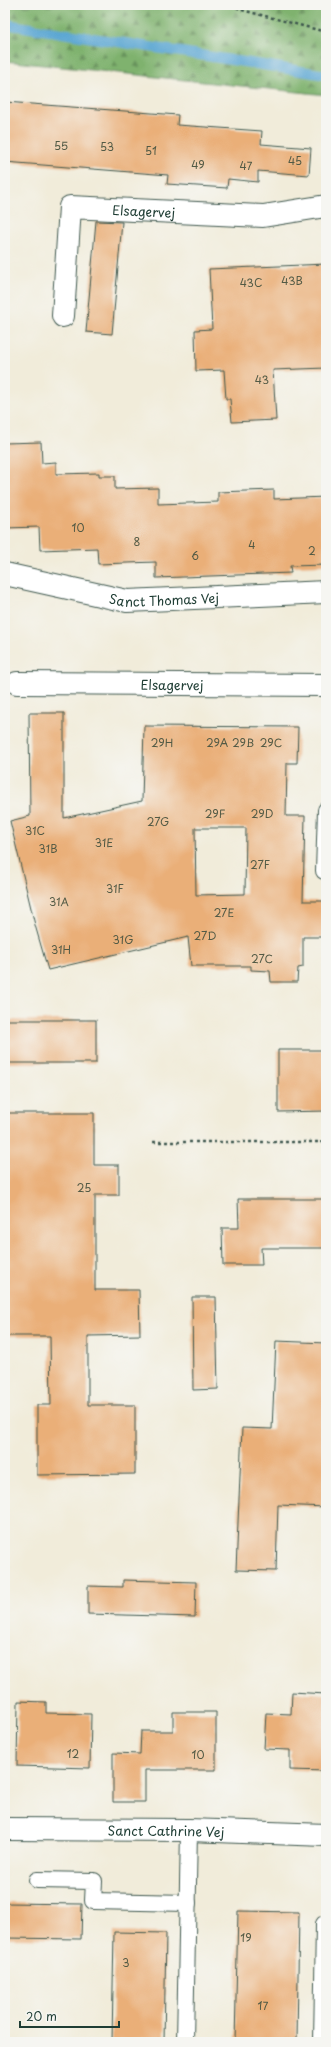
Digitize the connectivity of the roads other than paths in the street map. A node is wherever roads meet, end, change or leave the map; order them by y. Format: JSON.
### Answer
{"nodes":[{"id":1,"x":326,"y":206,"type":"edge"},
{"id":2,"x":63,"y":316,"type":"dead end"},
{"id":3,"x":5,"y":574,"type":"edge"},
{"id":4,"x":326,"y":592,"type":"edge"},
{"id":5,"x":17,"y":683,"type":"dead end"},
{"id":6,"x":326,"y":685,"type":"edge"},
{"id":7,"x":326,"y":810,"type":"edge"},
{"id":8,"x":326,"y":870,"type":"edge"},
{"id":9,"x":5,"y":1829,"type":"edge"},
{"id":10,"x":190,"y":1830,"type":"junction"},
{"id":11,"x":326,"y":1836,"type":"edge"},
{"id":12,"x":37,"y":1880,"type":"dead end"},
{"id":13,"x":188,"y":1903,"type":"junction"},
{"id":14,"x":324,"y":1924,"type":"dead end"},
{"id":15,"x":325,"y":1963,"type":"edge"},
{"id":16,"x":185,"y":2042,"type":"edge"},
{"id":17,"x":322,"y":2042,"type":"edge"}],
"edges":[{"from":1,"to":2,"type":"street","name":"Elsagervej"},
{"from":3,"to":4,"type":"street","name":"Sanct Thomas Vej"},
{"from":5,"to":6,"type":"street","name":"Elsagervej"},
{"from":7,"to":8,"type":"lane"},
{"from":9,"to":10,"type":"street","name":"Sanct Cathrine Vej"},
{"from":10,"to":11,"type":"street","name":"Sanct Cathrine Vej"},
{"from":10,"to":13,"type":"lane"},
{"from":12,"to":13,"type":"lane"},
{"from":13,"to":16,"type":"lane"},
{"from":14,"to":15,"type":"lane"},
{"from":15,"to":17,"type":"lane"}]}
